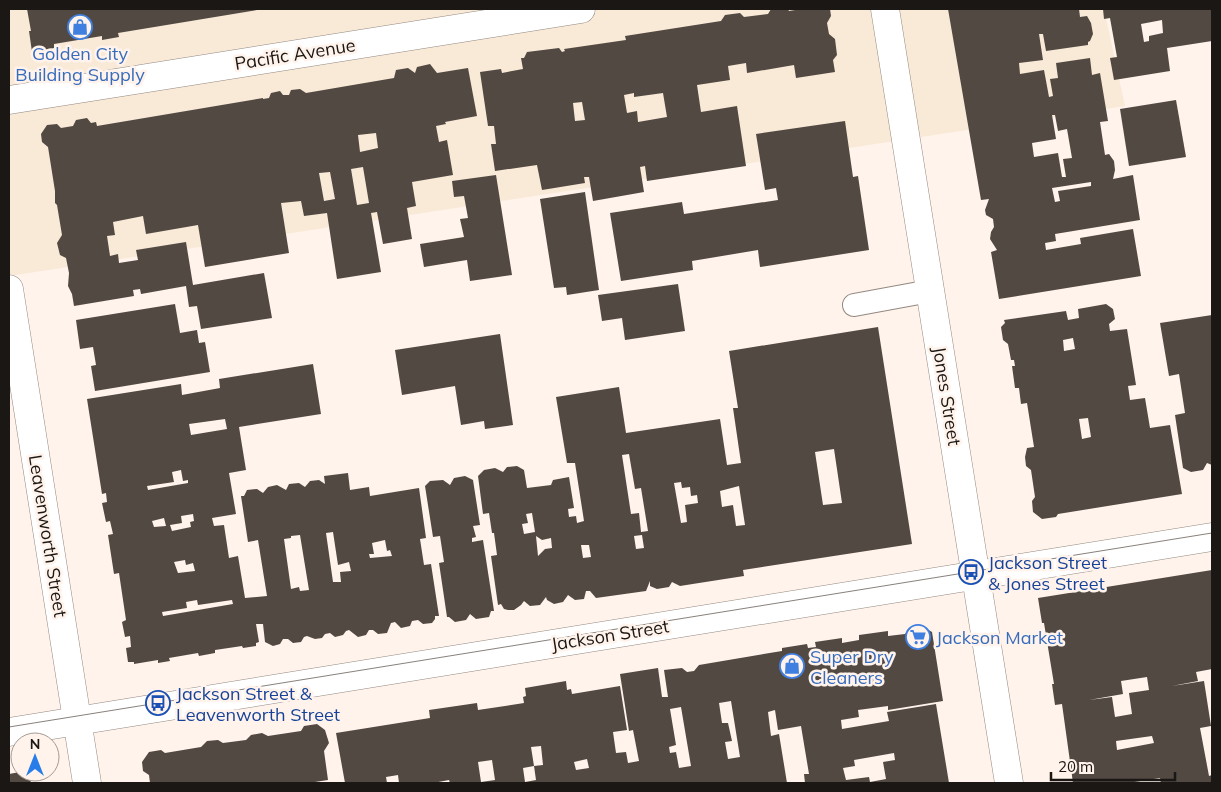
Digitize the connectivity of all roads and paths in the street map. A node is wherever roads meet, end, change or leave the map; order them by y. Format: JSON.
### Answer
{"nodes":[{"id":1,"x":581,"y":9,"type":"edge"},
{"id":2,"x":885,"y":9,"type":"edge"},
{"id":3,"x":9,"y":100,"type":"edge"},
{"id":4,"x":9,"y":289,"type":"edge"},
{"id":5,"x":930,"y":291,"type":"junction"},
{"id":6,"x":854,"y":304,"type":"dead end"},
{"id":7,"x":1212,"y":537,"type":"edge"},
{"id":8,"x":976,"y":576,"type":"junction"},
{"id":9,"x":77,"y":721,"type":"junction"},
{"id":10,"x":9,"y":732,"type":"edge"},
{"id":11,"x":87,"y":783,"type":"edge"},
{"id":12,"x":1009,"y":783,"type":"edge"}],
"edges":[{"from":1,"to":3,"type":"street","name":"Pacific Avenue"},
{"from":2,"to":5,"type":"street","name":"Jones Street"},
{"from":4,"to":9,"type":"street","name":"Leavenworth Street"},
{"from":5,"to":6,"type":"lane"},
{"from":5,"to":8,"type":"street","name":"Jones Street"},
{"from":7,"to":8,"type":"street","name":"Jackson Street"},
{"from":8,"to":9,"type":"street","name":"Jackson Street"},
{"from":8,"to":12,"type":"street","name":"Jones Street"},
{"from":9,"to":10,"type":"street","name":"Jackson Street"},
{"from":9,"to":11,"type":"street","name":"Leavenworth Street"}]}
